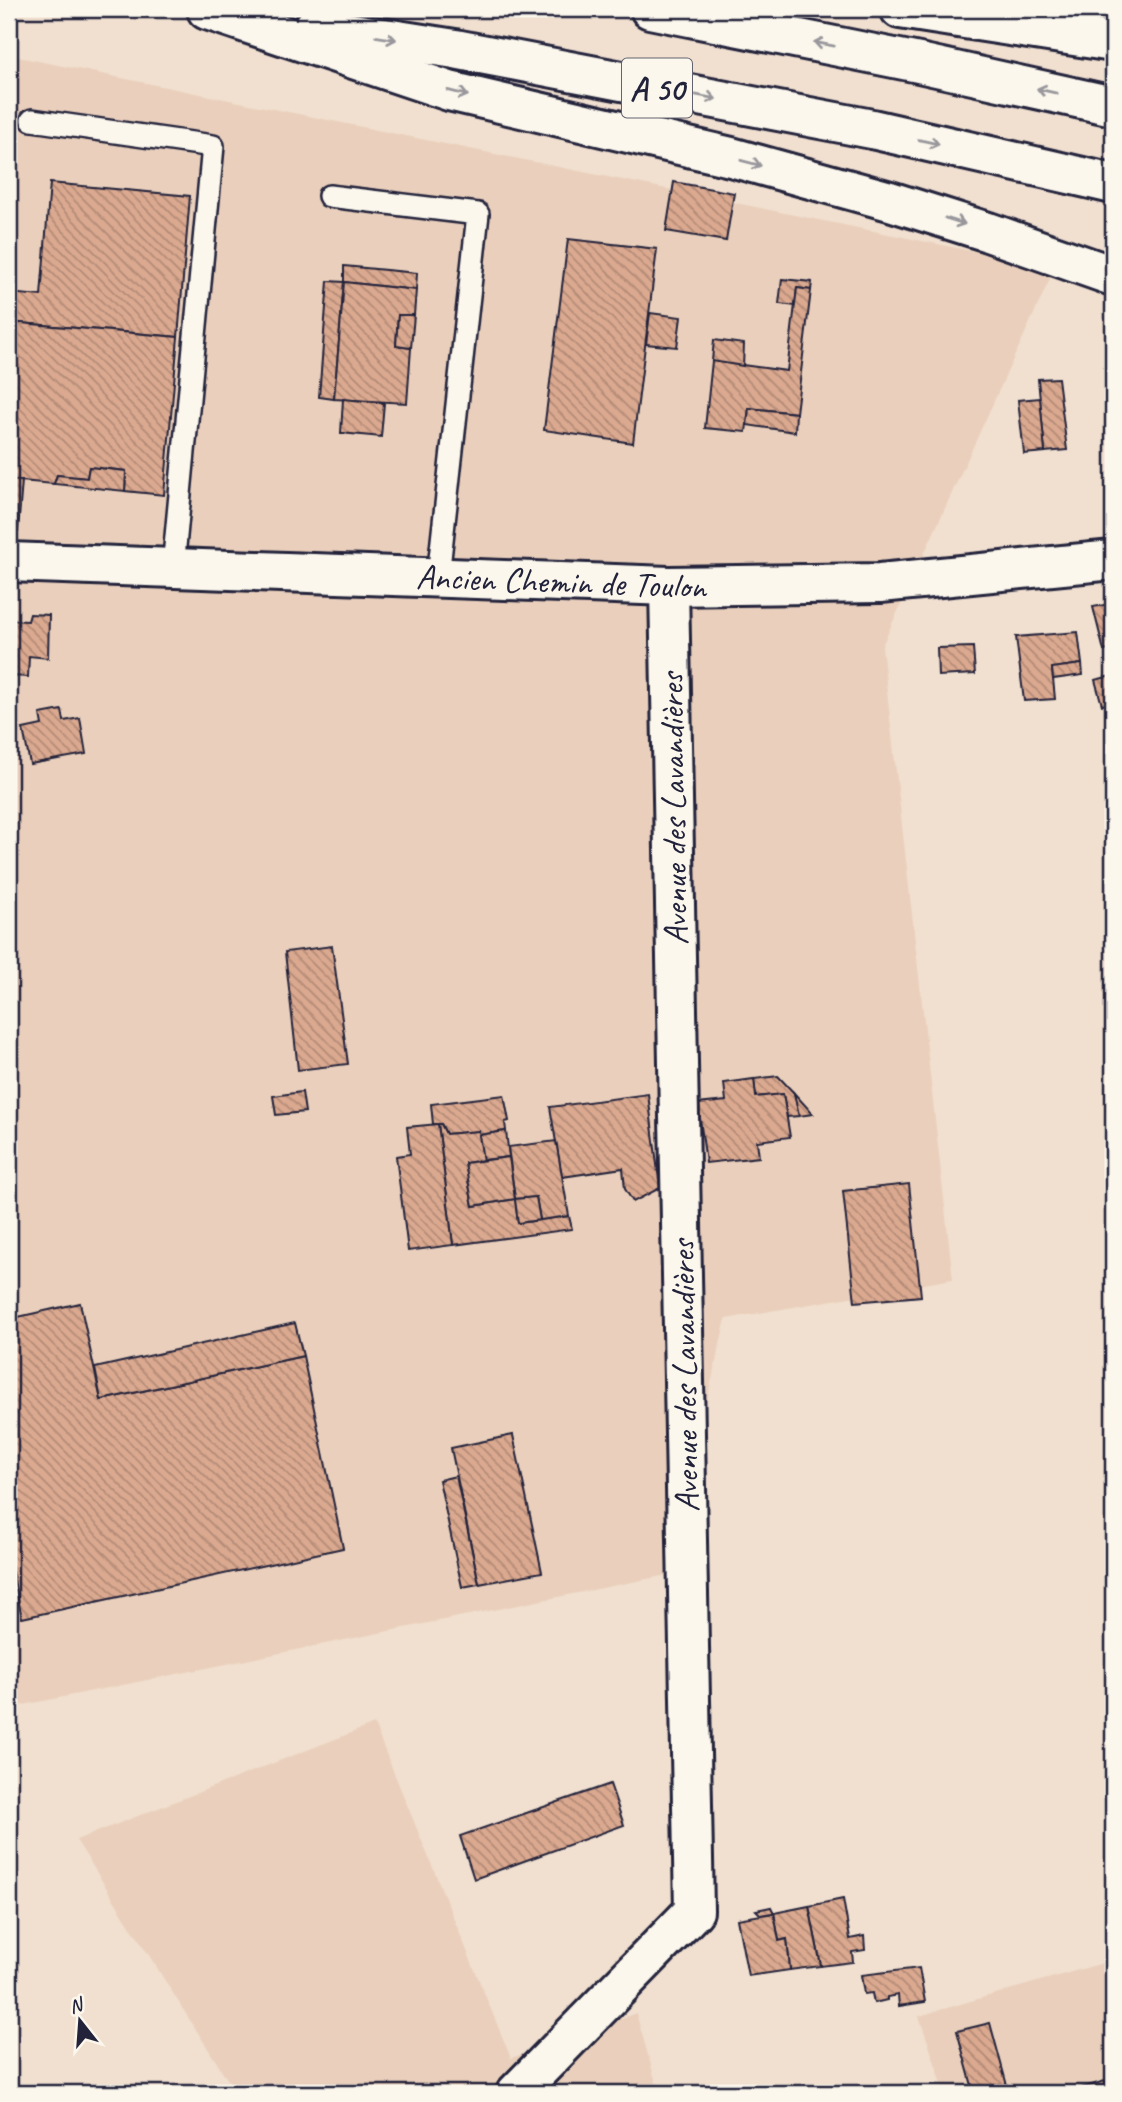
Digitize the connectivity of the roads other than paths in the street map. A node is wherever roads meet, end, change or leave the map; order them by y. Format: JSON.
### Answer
{"nodes":[{"id":1,"x":650,"y":9,"type":"edge"},
{"id":2,"x":900,"y":9,"type":"edge"},
{"id":3,"x":202,"y":10,"type":"edge"},
{"id":4,"x":1113,"y":42,"type":"edge"},
{"id":5,"x":1113,"y":106,"type":"edge"},
{"id":6,"x":32,"y":120,"type":"dead end"},
{"id":7,"x":1113,"y":184,"type":"edge"},
{"id":8,"x":329,"y":196,"type":"dead end"},
{"id":9,"x":1113,"y":276,"type":"edge"},
{"id":10,"x":1113,"y":560,"type":"edge"},
{"id":11,"x":9,"y":562,"type":"edge"},
{"id":12,"x":173,"y":568,"type":"junction"},
{"id":13,"x":438,"y":578,"type":"junction"},
{"id":14,"x":669,"y":586,"type":"junction"},
{"id":15,"x":516,"y":2093,"type":"edge"}],
"edges":[{"from":5,"to":1,"type":"main road","number":"A 50","one_way":true},
{"from":2,"to":4,"type":"main road"},
{"from":3,"to":7,"type":"main road","number":"A 50","one_way":true},
{"from":3,"to":9,"type":"main road","one_way":true},
{"from":6,"to":12,"type":"lane"},
{"from":8,"to":13,"type":"lane"},
{"from":10,"to":14,"type":"main road","name":"Ancien Chemin de Toulon"},
{"from":11,"to":12,"type":"main road","name":"Ancien Chemin de Toulon"},
{"from":12,"to":13,"type":"main road","name":"Ancien Chemin de Toulon"},
{"from":13,"to":14,"type":"main road","name":"Ancien Chemin de Toulon"},
{"from":14,"to":15,"type":"main road","name":"Avenue des Lavandières"}]}
